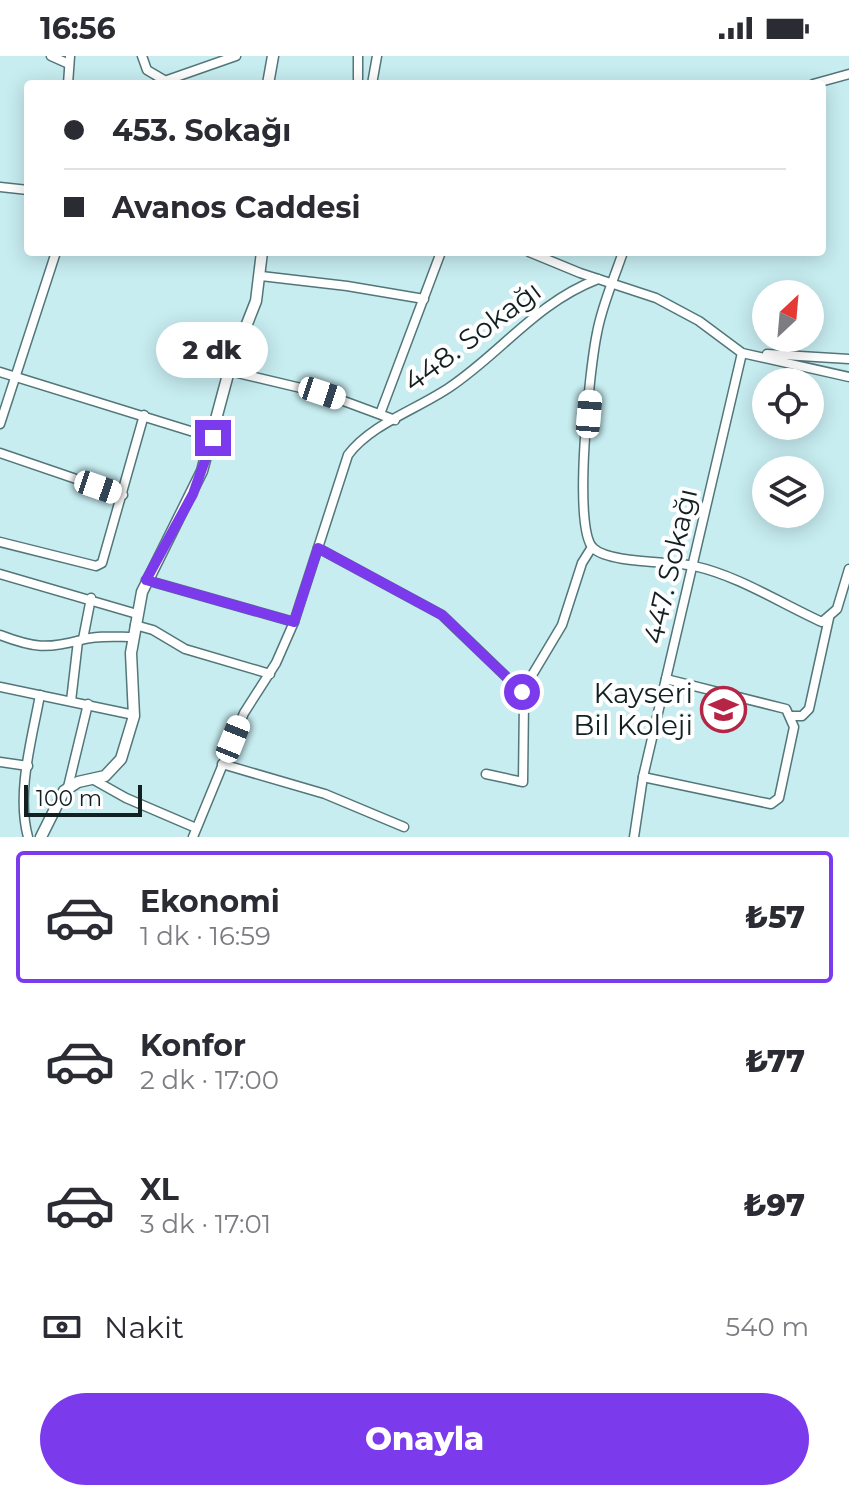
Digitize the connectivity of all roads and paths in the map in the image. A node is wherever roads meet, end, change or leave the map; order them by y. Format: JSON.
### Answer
{"nodes":[{"id":1,"x":51,"y":56,"type":"edge"},
{"id":2,"x":142,"y":56,"type":"edge"},
{"id":3,"x":236,"y":56,"type":"edge"},
{"id":4,"x":273,"y":56,"type":"edge"},
{"id":5,"x":358,"y":56,"type":"edge"},
{"id":6,"x":377,"y":56,"type":"edge"},
{"id":7,"x":69,"y":60,"type":"edge"},
{"id":8,"x":849,"y":74,"type":"edge"},
{"id":9,"x":358,"y":79,"type":"dead end"},
{"id":10,"x":68,"y":80,"type":"edge"},
{"id":11,"x":158,"y":80,"type":"edge"},
{"id":12,"x":166,"y":80,"type":"edge"},
{"id":13,"x":269,"y":80,"type":"edge"},
{"id":14,"x":373,"y":80,"type":"edge"},
{"id":15,"x":826,"y":80,"type":"edge"},
{"id":16,"x":0,"y":187,"type":"edge"},
{"id":17,"x":24,"y":190,"type":"edge"},
{"id":18,"x":55,"y":256,"type":"edge"},
{"id":19,"x":262,"y":256,"type":"edge"},
{"id":20,"x":440,"y":256,"type":"edge"},
{"id":21,"x":539,"y":256,"type":"edge"},
{"id":22,"x":622,"y":256,"type":"edge"},
{"id":23,"x":261,"y":276,"type":"junction"},
{"id":24,"x":598,"y":279,"type":"junction"},
{"id":25,"x":613,"y":283,"type":"junction"},
{"id":26,"x":424,"y":299,"type":"junction"},
{"id":27,"x":742,"y":353,"type":"junction"},
{"id":28,"x":849,"y":359,"type":"edge"},
{"id":29,"x":229,"y":371,"type":"junction"},
{"id":30,"x":0,"y":372,"type":"edge"},
{"id":31,"x":14,"y":376,"type":"junction"},
{"id":32,"x":849,"y":377,"type":"edge"},
{"id":33,"x":380,"y":414,"type":"junction"},
{"id":34,"x":144,"y":415,"type":"junction"},
{"id":35,"x":395,"y":420,"type":"junction"},
{"id":36,"x":0,"y":424,"type":"edge"},
{"id":37,"x":213,"y":438,"type":"junction"},
{"id":38,"x":0,"y":453,"type":"edge"},
{"id":39,"x":123,"y":495,"type":"junction"},
{"id":40,"x":0,"y":542,"type":"edge"},
{"id":41,"x":592,"y":547,"type":"junction"},
{"id":42,"x":318,"y":548,"type":"junction"},
{"id":43,"x":692,"y":566,"type":"junction"},
{"id":44,"x":849,"y":569,"type":"edge"},
{"id":45,"x":0,"y":574,"type":"edge"},
{"id":46,"x":146,"y":580,"type":"junction"},
{"id":47,"x":91,"y":598,"type":"junction"},
{"id":48,"x":844,"y":605,"type":"edge"},
{"id":49,"x":829,"y":618,"type":"junction"},
{"id":50,"x":294,"y":622,"type":"junction"},
{"id":51,"x":135,"y":625,"type":"junction"},
{"id":52,"x":0,"y":635,"type":"edge"},
{"id":53,"x":80,"y":640,"type":"junction"},
{"id":54,"x":270,"y":674,"type":"junction"},
{"id":55,"x":666,"y":679,"type":"junction"},
{"id":56,"x":0,"y":687,"type":"edge"},
{"id":57,"x":522,"y":692,"type":"junction"},
{"id":58,"x":40,"y":695,"type":"junction"},
{"id":59,"x":71,"y":701,"type":"junction"},
{"id":60,"x":88,"y":704,"type":"junction"},
{"id":61,"x":134,"y":715,"type":"junction"},
{"id":62,"x":792,"y":716,"type":"junction"},
{"id":63,"x":0,"y":762,"type":"edge"},
{"id":64,"x":222,"y":764,"type":"junction"},
{"id":65,"x":28,"y":766,"type":"junction"},
{"id":66,"x":486,"y":774,"type":"dead end"},
{"id":67,"x":643,"y":777,"type":"junction"},
{"id":68,"x":94,"y":780,"type":"junction"},
{"id":69,"x":68,"y":787,"type":"junction"},
{"id":70,"x":404,"y":827,"type":"dead end"},
{"id":71,"x":194,"y":833,"type":"edge"},
{"id":72,"x":28,"y":837,"type":"edge"},
{"id":73,"x":41,"y":837,"type":"edge"},
{"id":74,"x":634,"y":837,"type":"edge"}],
"edges":[{"from":1,"to":7,"type":"street"},
{"from":2,"to":11,"type":"street"},
{"from":3,"to":12,"type":"street"},
{"from":4,"to":13,"type":"street"},
{"from":5,"to":9,"type":"street"},
{"from":6,"to":14,"type":"street"},
{"from":7,"to":10,"type":"street"},
{"from":8,"to":15,"type":"street"},
{"from":16,"to":17,"type":"street"},
{"from":18,"to":31,"type":"street"},
{"from":19,"to":23,"type":"street"},
{"from":20,"to":26,"type":"street"},
{"from":21,"to":24,"type":"street"},
{"from":22,"to":25,"type":"street"},
{"from":23,"to":26,"type":"street"},
{"from":23,"to":29,"type":"street"},
{"from":24,"to":25,"type":"street"},
{"from":24,"to":35,"type":"street","name":"448. Sokağı"},
{"from":25,"to":27,"type":"street"},
{"from":25,"to":41,"type":"street"},
{"from":26,"to":33,"type":"street"},
{"from":27,"to":28,"type":"street"},
{"from":27,"to":32,"type":"street"},
{"from":27,"to":43,"type":"street","name":"447. Sokağı"},
{"from":29,"to":33,"type":"street"},
{"from":29,"to":37,"type":"street"},
{"from":30,"to":31,"type":"street"},
{"from":31,"to":34,"type":"street"},
{"from":31,"to":36,"type":"street"},
{"from":33,"to":35,"type":"street"},
{"from":34,"to":37,"type":"street"},
{"from":34,"to":39,"type":"street"},
{"from":35,"to":42,"type":"street","name":"448. Sokağı"},
{"from":37,"to":46,"type":"street"},
{"from":38,"to":39,"type":"street"},
{"from":39,"to":40,"type":"street"},
{"from":41,"to":43,"type":"street"},
{"from":41,"to":57,"type":"street"},
{"from":42,"to":50,"type":"street"},
{"from":42,"to":57,"type":"street"},
{"from":43,"to":49,"type":"street"},
{"from":43,"to":55,"type":"street","name":"447. Sokağı"},
{"from":44,"to":48,"type":"street"},
{"from":45,"to":47,"type":"street"},
{"from":46,"to":50,"type":"street"},
{"from":46,"to":51,"type":"street"},
{"from":47,"to":51,"type":"street"},
{"from":47,"to":53,"type":"street"},
{"from":48,"to":49,"type":"street"},
{"from":49,"to":62,"type":"street"},
{"from":50,"to":54,"type":"street"},
{"from":51,"to":53,"type":"street"},
{"from":51,"to":54,"type":"street"},
{"from":51,"to":61,"type":"street"},
{"from":52,"to":53,"type":"street"},
{"from":53,"to":59,"type":"street"},
{"from":54,"to":64,"type":"street"},
{"from":55,"to":62,"type":"street"},
{"from":55,"to":67,"type":"street","name":"447. Sokağı"},
{"from":56,"to":58,"type":"street"},
{"from":57,"to":66,"type":"street"},
{"from":58,"to":59,"type":"street"},
{"from":58,"to":65,"type":"street"},
{"from":59,"to":60,"type":"street"},
{"from":60,"to":61,"type":"street"},
{"from":60,"to":69,"type":"street"},
{"from":61,"to":68,"type":"street"},
{"from":62,"to":67,"type":"street"},
{"from":63,"to":65,"type":"street"},
{"from":64,"to":70,"type":"street"},
{"from":64,"to":71,"type":"street"},
{"from":65,"to":72,"type":"street"},
{"from":67,"to":74,"type":"street","name":"447. Sokağı"},
{"from":68,"to":69,"type":"street"},
{"from":68,"to":71,"type":"street"},
{"from":69,"to":73,"type":"street"}]}
